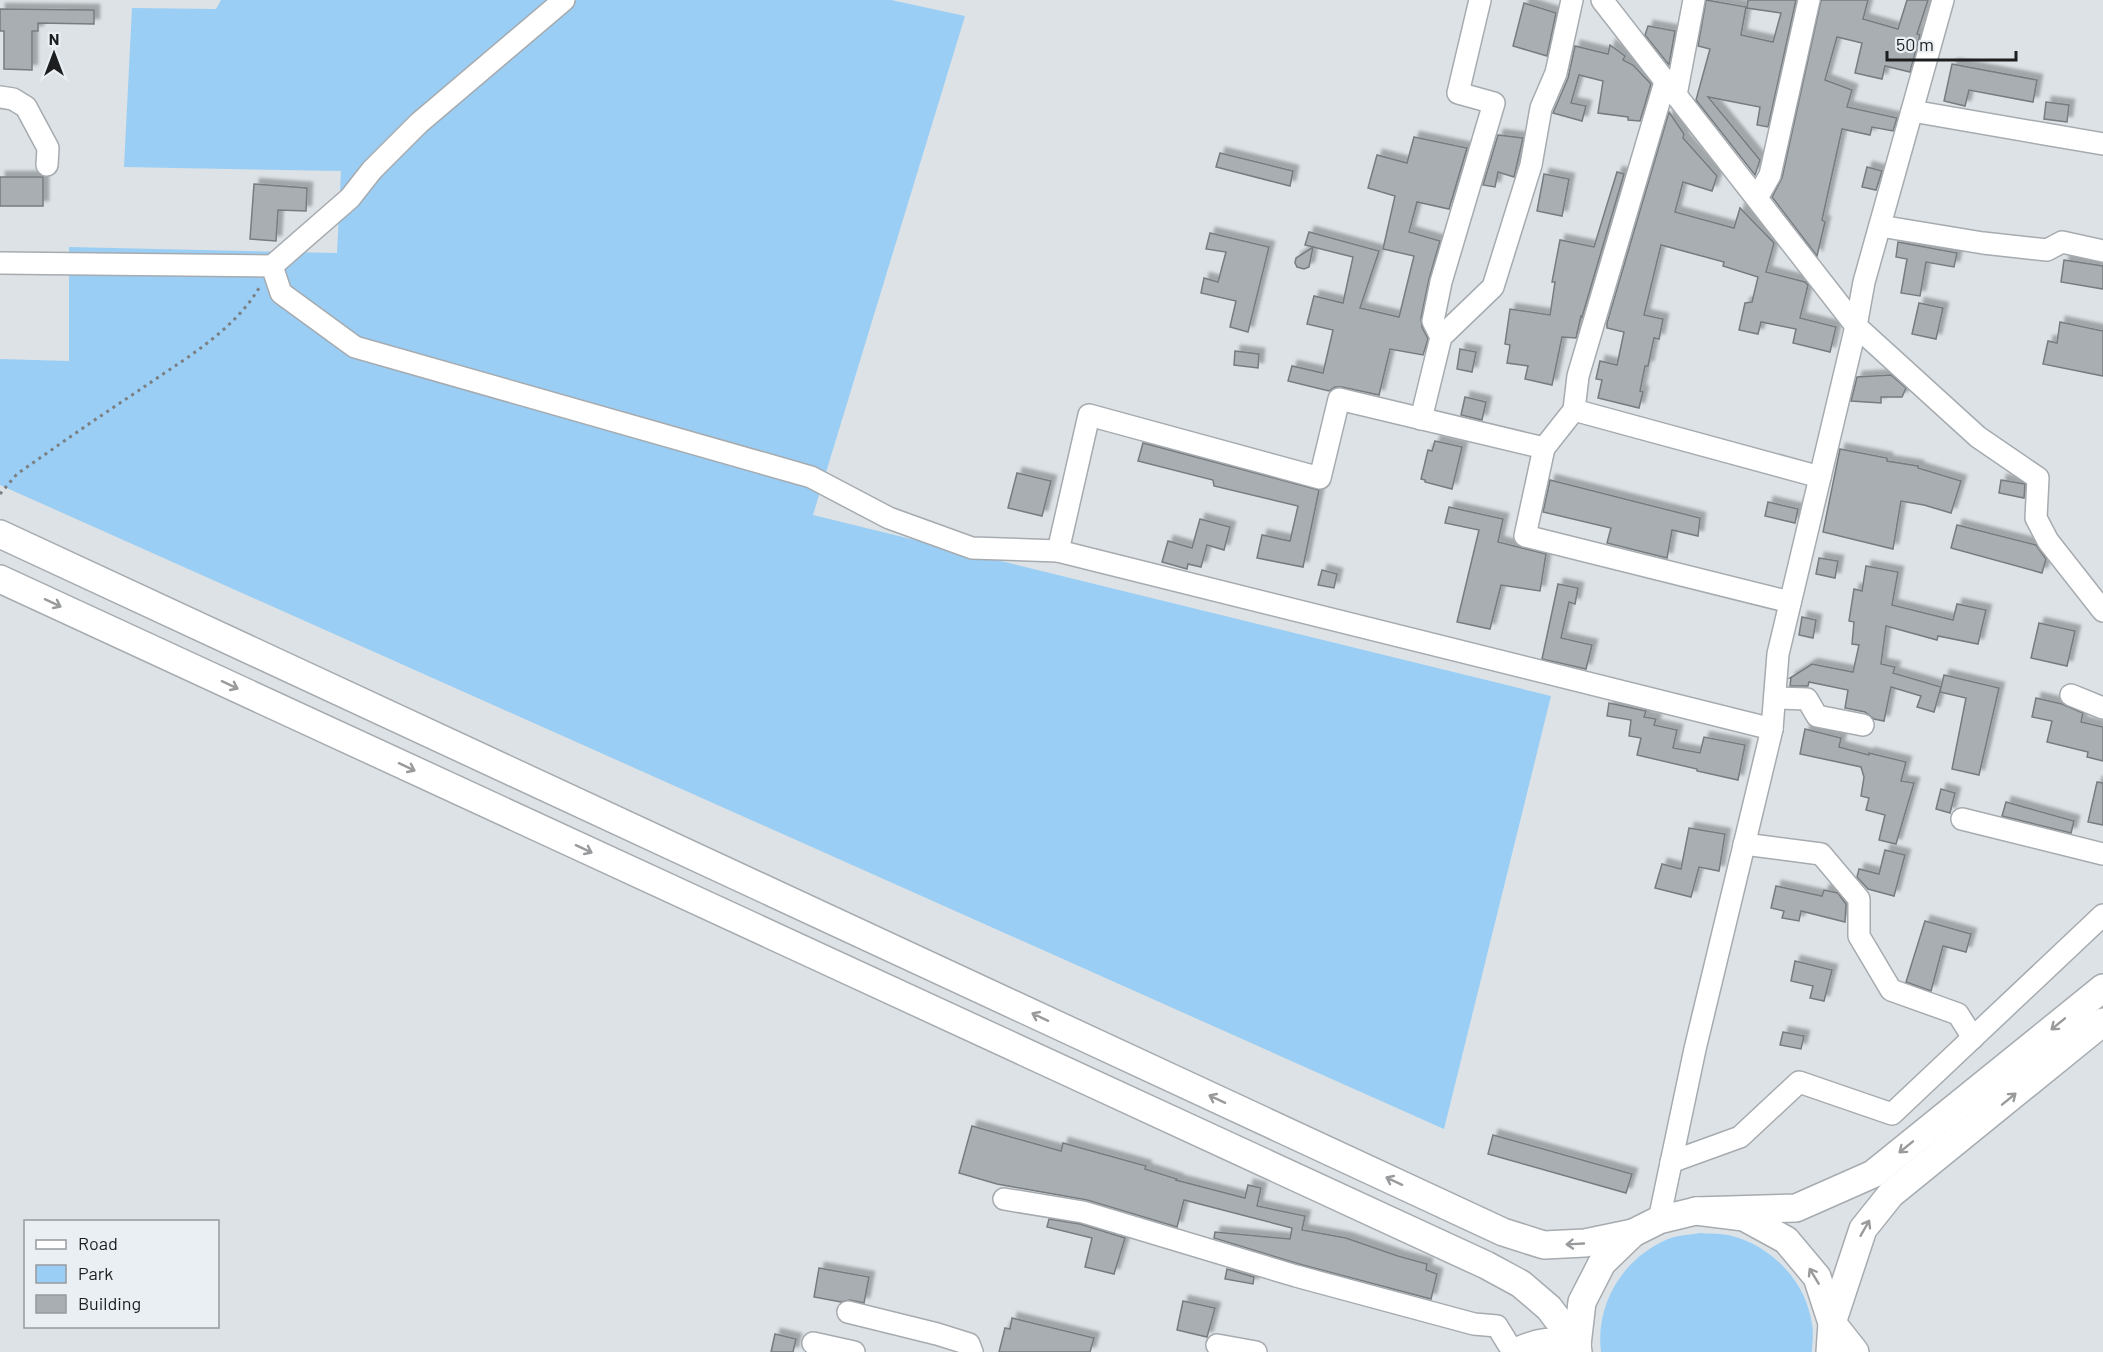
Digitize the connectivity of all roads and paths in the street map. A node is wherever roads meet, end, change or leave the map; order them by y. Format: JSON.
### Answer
{"nodes":[{"id":1,"x":564,"y":0,"type":"edge"},
{"id":2,"x":1480,"y":0,"type":"edge"},
{"id":3,"x":1572,"y":0,"type":"edge"},
{"id":4,"x":1602,"y":0,"type":"edge"},
{"id":5,"x":1694,"y":0,"type":"edge"},
{"id":6,"x":1809,"y":0,"type":"edge"},
{"id":7,"x":1943,"y":0,"type":"edge"},
{"id":8,"x":1671,"y":88,"type":"junction"},
{"id":9,"x":0,"y":97,"type":"edge"},
{"id":10,"x":1912,"y":111,"type":"junction"},
{"id":11,"x":2103,"y":144,"type":"edge"},
{"id":12,"x":48,"y":165,"type":"dead end"},
{"id":13,"x":1757,"y":198,"type":"junction"},
{"id":14,"x":1880,"y":226,"type":"junction"},
{"id":15,"x":2103,"y":251,"type":"edge"},
{"id":16,"x":0,"y":262,"type":"edge"},
{"id":17,"x":272,"y":266,"type":"junction"},
{"id":18,"x":1857,"y":326,"type":"junction"},
{"id":19,"x":1441,"y":337,"type":"junction"},
{"id":20,"x":1574,"y":410,"type":"junction"},
{"id":21,"x":1421,"y":419,"type":"junction"},
{"id":22,"x":1544,"y":448,"type":"junction"},
{"id":23,"x":1820,"y":477,"type":"junction"},
{"id":24,"x":0,"y":494,"type":"edge"},
{"id":25,"x":0,"y":534,"type":"edge"},
{"id":26,"x":1058,"y":551,"type":"junction"},
{"id":27,"x":0,"y":579,"type":"edge"},
{"id":28,"x":1790,"y":602,"type":"junction"},
{"id":29,"x":2103,"y":610,"type":"edge"},
{"id":30,"x":2071,"y":695,"type":"dead end"},
{"id":31,"x":1775,"y":698,"type":"junction"},
{"id":32,"x":2103,"y":708,"type":"edge"},
{"id":33,"x":1863,"y":725,"type":"dead end"},
{"id":34,"x":1772,"y":729,"type":"junction"},
{"id":35,"x":1962,"y":819,"type":"dead end"},
{"id":36,"x":1744,"y":844,"type":"junction"},
{"id":37,"x":2103,"y":854,"type":"edge"},
{"id":38,"x":2103,"y":915,"type":"edge"},
{"id":39,"x":2103,"y":988,"type":"edge"},
{"id":40,"x":2103,"y":1022,"type":"edge"},
{"id":41,"x":1973,"y":1038,"type":"junction"},
{"id":42,"x":1671,"y":1162,"type":"junction"},
{"id":43,"x":1004,"y":1199,"type":"dead end"},
{"id":44,"x":1696,"y":1211,"type":"junction"},
{"id":45,"x":1659,"y":1220,"type":"junction"},
{"id":46,"x":1633,"y":1233,"type":"junction"},
{"id":47,"x":849,"y":1312,"type":"dead end"},
{"id":48,"x":1832,"y":1323,"type":"junction"},
{"id":49,"x":813,"y":1343,"type":"dead end"},
{"id":50,"x":1217,"y":1345,"type":"dead end"},
{"id":51,"x":1578,"y":1348,"type":"edge"},
{"id":52,"x":854,"y":1352,"type":"edge"},
{"id":53,"x":972,"y":1352,"type":"edge"},
{"id":54,"x":1256,"y":1352,"type":"edge"},
{"id":55,"x":1515,"y":1352,"type":"edge"},
{"id":56,"x":1830,"y":1352,"type":"edge"},
{"id":57,"x":1855,"y":1352,"type":"edge"}],
"edges":[{"from":1,"to":17,"type":"street"},
{"from":2,"to":19,"type":"street"},
{"from":3,"to":19,"type":"street"},
{"from":4,"to":8,"type":"street"},
{"from":5,"to":8,"type":"street"},
{"from":6,"to":13,"type":"street"},
{"from":7,"to":10,"type":"street"},
{"from":8,"to":13,"type":"street"},
{"from":8,"to":20,"type":"street"},
{"from":9,"to":12,"type":"street"},
{"from":10,"to":11,"type":"street"},
{"from":10,"to":14,"type":"street"},
{"from":13,"to":18,"type":"street"},
{"from":14,"to":15,"type":"street"},
{"from":14,"to":18,"type":"street"},
{"from":16,"to":17,"type":"street"},
{"from":17,"to":24,"type":"path"},
{"from":17,"to":26,"type":"street"},
{"from":18,"to":23,"type":"street"},
{"from":18,"to":29,"type":"street"},
{"from":19,"to":21,"type":"street"},
{"from":20,"to":22,"type":"street"},
{"from":20,"to":23,"type":"street"},
{"from":21,"to":22,"type":"street"},
{"from":21,"to":26,"type":"street"},
{"from":22,"to":28,"type":"street"},
{"from":23,"to":28,"type":"street"},
{"from":46,"to":25,"type":"main road","one_way":true},
{"from":26,"to":34,"type":"street"},
{"from":27,"to":51,"type":"main road","one_way":true},
{"from":28,"to":31,"type":"street"},
{"from":30,"to":32,"type":"street"},
{"from":31,"to":33,"type":"street"},
{"from":31,"to":34,"type":"street"},
{"from":34,"to":36,"type":"street"},
{"from":35,"to":37,"type":"street"},
{"from":36,"to":41,"type":"street"},
{"from":36,"to":42,"type":"street"},
{"from":38,"to":41,"type":"street"},
{"from":39,"to":44,"type":"main road","one_way":true},
{"from":48,"to":40,"type":"main road","one_way":true},
{"from":41,"to":42,"type":"street"},
{"from":42,"to":45,"type":"street"},
{"from":43,"to":55,"type":"street"},
{"from":44,"to":45,"type":"main road"},
{"from":48,"to":44,"type":"main road","one_way":true},
{"from":45,"to":46,"type":"main road"},
{"from":46,"to":51,"type":"main road"},
{"from":47,"to":53,"type":"street"},
{"from":48,"to":56,"type":"main road"},
{"from":48,"to":57,"type":"main road"},
{"from":49,"to":52,"type":"street"},
{"from":50,"to":54,"type":"street"},
{"from":51,"to":55,"type":"main road"}]}
